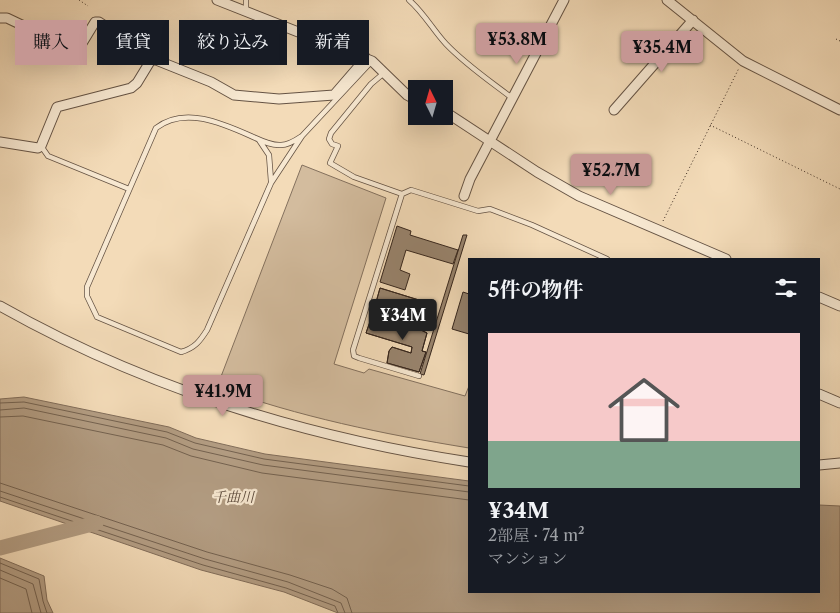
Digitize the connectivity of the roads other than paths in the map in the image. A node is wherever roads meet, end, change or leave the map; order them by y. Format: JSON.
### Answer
{"nodes":[{"id":1,"x":218,"y":0,"type":"edge"},
{"id":2,"x":409,"y":0,"type":"edge"},
{"id":3,"x":564,"y":0,"type":"edge"},
{"id":4,"x":668,"y":0,"type":"edge"},
{"id":5,"x":246,"y":5,"type":"edge"},
{"id":6,"x":0,"y":18,"type":"edge"},
{"id":7,"x":692,"y":20,"type":"junction"},
{"id":8,"x":97,"y":22,"type":"edge"},
{"id":9,"x":297,"y":28,"type":"edge"},
{"id":10,"x":369,"y":60,"type":"edge"},
{"id":11,"x":147,"y":65,"type":"edge"},
{"id":12,"x":169,"y":65,"type":"edge"},
{"id":13,"x":364,"y":65,"type":"edge"},
{"id":14,"x":365,"y":65,"type":"edge"},
{"id":15,"x":385,"y":72,"type":"junction"},
{"id":16,"x":408,"y":96,"type":"edge"},
{"id":17,"x":513,"y":98,"type":"junction"},
{"id":18,"x":614,"y":110,"type":"dead end"},
{"id":19,"x":840,"y":110,"type":"edge"},
{"id":20,"x":453,"y":116,"type":"edge"},
{"id":21,"x":302,"y":136,"type":"junction"},
{"id":22,"x":258,"y":139,"type":"junction"},
{"id":23,"x":491,"y":140,"type":"junction"},
{"id":24,"x":0,"y":142,"type":"edge"},
{"id":25,"x":41,"y":146,"type":"junction"},
{"id":26,"x":271,"y":183,"type":"junction"},
{"id":27,"x":129,"y":189,"type":"junction"},
{"id":28,"x":402,"y":194,"type":"junction"},
{"id":29,"x":464,"y":196,"type":"joint"},
{"id":30,"x":460,"y":206,"type":"junction"},
{"id":31,"x":605,"y":258,"type":"edge"},
{"id":32,"x":724,"y":258,"type":"edge"},
{"id":33,"x":820,"y":297,"type":"edge"},
{"id":34,"x":0,"y":306,"type":"edge"},
{"id":35,"x":840,"y":306,"type":"edge"},
{"id":36,"x":419,"y":376,"type":"dead end"},
{"id":37,"x":820,"y":394,"type":"edge"},
{"id":38,"x":840,"y":403,"type":"edge"},
{"id":39,"x":468,"y":462,"type":"edge"},
{"id":40,"x":840,"y":462,"type":"edge"},
{"id":41,"x":820,"y":465,"type":"edge"}],
"edges":[{"from":1,"to":5,"type":"street"},
{"from":2,"to":17,"type":"lane"},
{"from":3,"to":17,"type":"street"},
{"from":4,"to":7,"type":"street"},
{"from":5,"to":9,"type":"street"},
{"from":6,"to":8,"type":"street"},
{"from":7,"to":18,"type":"street"},
{"from":7,"to":19,"type":"street"},
{"from":10,"to":15,"type":"street"},
{"from":11,"to":25,"type":"street"},
{"from":12,"to":13,"type":"street"},
{"from":14,"to":21,"type":"lane"},
{"from":15,"to":16,"type":"street"},
{"from":15,"to":28,"type":"lane"},
{"from":17,"to":23,"type":"street"},
{"from":20,"to":23,"type":"street"},
{"from":21,"to":22,"type":"lane"},
{"from":21,"to":26,"type":"lane"},
{"from":22,"to":26,"type":"lane"},
{"from":22,"to":27,"type":"lane"},
{"from":23,"to":29,"type":"street"},
{"from":23,"to":32,"type":"street"},
{"from":24,"to":25,"type":"street"},
{"from":25,"to":27,"type":"lane"},
{"from":26,"to":27,"type":"lane"},
{"from":28,"to":30,"type":"lane"},
{"from":28,"to":36,"type":"lane"},
{"from":29,"to":30,"type":"lane"},
{"from":30,"to":31,"type":"lane"},
{"from":33,"to":35,"type":"street"},
{"from":34,"to":39,"type":"street"},
{"from":37,"to":38,"type":"street"},
{"from":40,"to":41,"type":"street"}]}
